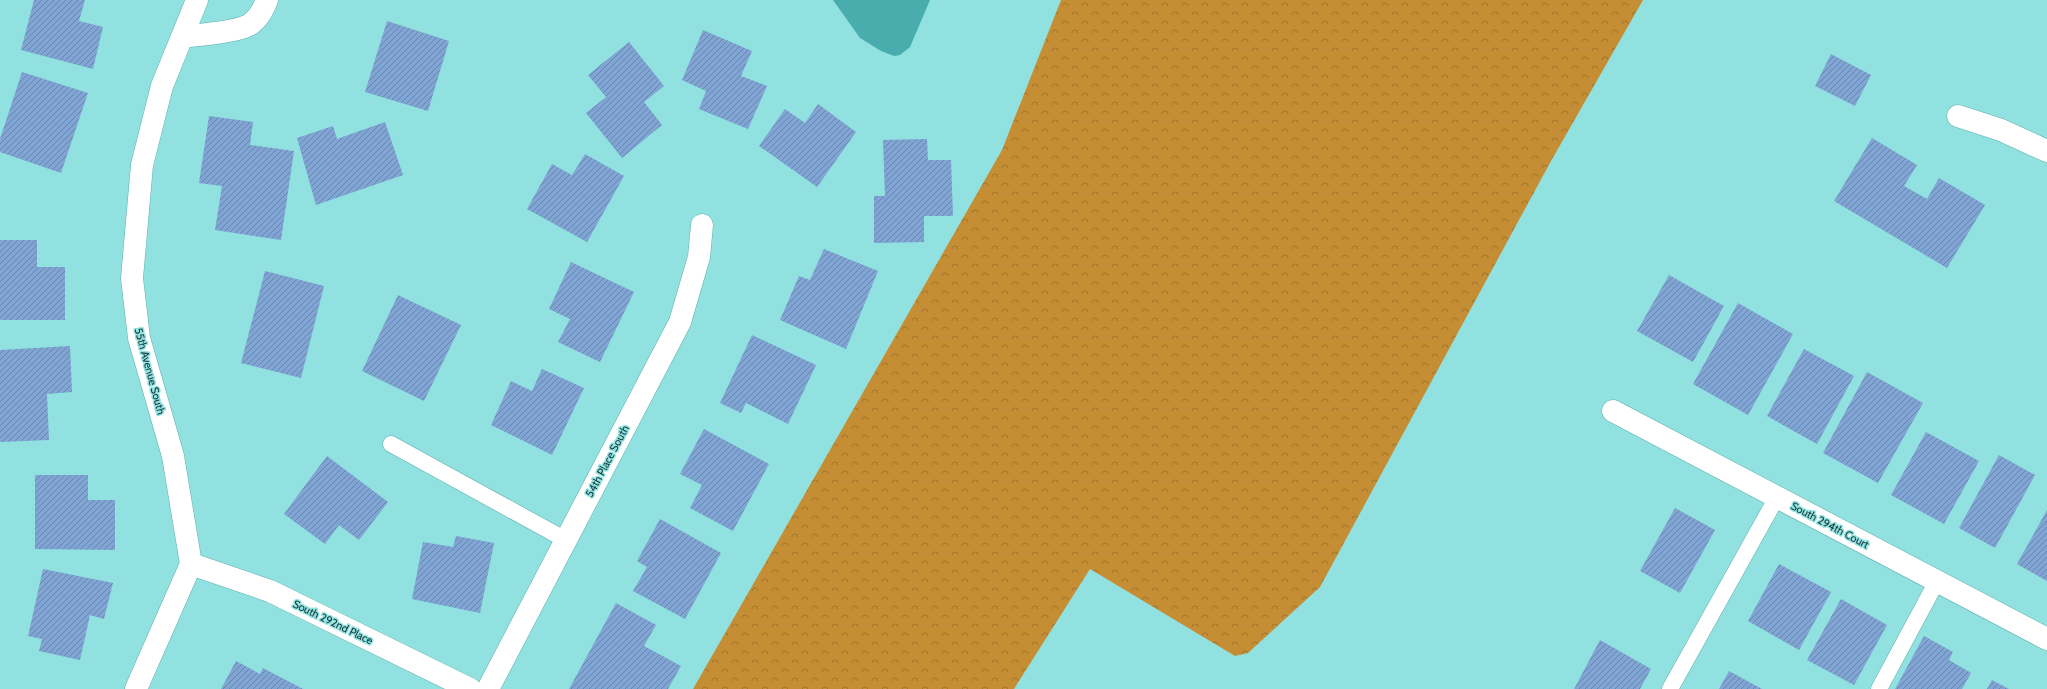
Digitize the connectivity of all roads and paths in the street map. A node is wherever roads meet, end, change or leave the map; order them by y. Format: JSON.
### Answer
{"nodes":[{"id":1,"x":197,"y":0,"type":"edge"},
{"id":2,"x":267,"y":0,"type":"edge"},
{"id":3,"x":182,"y":37,"type":"junction"},
{"id":4,"x":1958,"y":116,"type":"dead end"},
{"id":5,"x":2047,"y":151,"type":"edge"},
{"id":6,"x":702,"y":225,"type":"dead end"},
{"id":7,"x":1613,"y":411,"type":"dead end"},
{"id":8,"x":391,"y":444,"type":"dead end"},
{"id":9,"x":1777,"y":497,"type":"junction"},
{"id":10,"x":566,"y":540,"type":"junction"},
{"id":11,"x":191,"y":564,"type":"junction"},
{"id":12,"x":1937,"y":581,"type":"junction"},
{"id":13,"x":2047,"y":639,"type":"edge"},
{"id":14,"x":136,"y":689,"type":"edge"},
{"id":15,"x":470,"y":689,"type":"edge"},
{"id":16,"x":488,"y":689,"type":"edge"},
{"id":17,"x":1670,"y":689,"type":"edge"},
{"id":18,"x":1879,"y":689,"type":"edge"}],
"edges":[{"from":1,"to":3,"type":"street","name":"55th Avenue South"},
{"from":2,"to":3,"type":"street"},
{"from":3,"to":11,"type":"street","name":"55th Avenue South"},
{"from":4,"to":5,"type":"street"},
{"from":6,"to":10,"type":"street","name":"54th Place South"},
{"from":7,"to":9,"type":"street","name":"South 294th Court"},
{"from":8,"to":10,"type":"lane"},
{"from":9,"to":12,"type":"street","name":"South 294th Court"},
{"from":9,"to":17,"type":"lane"},
{"from":10,"to":16,"type":"street","name":"54th Place South"},
{"from":11,"to":14,"type":"street"},
{"from":11,"to":15,"type":"street","name":"South 292nd Place"},
{"from":12,"to":13,"type":"street","name":"South 294th Court"},
{"from":12,"to":18,"type":"lane"}]}
